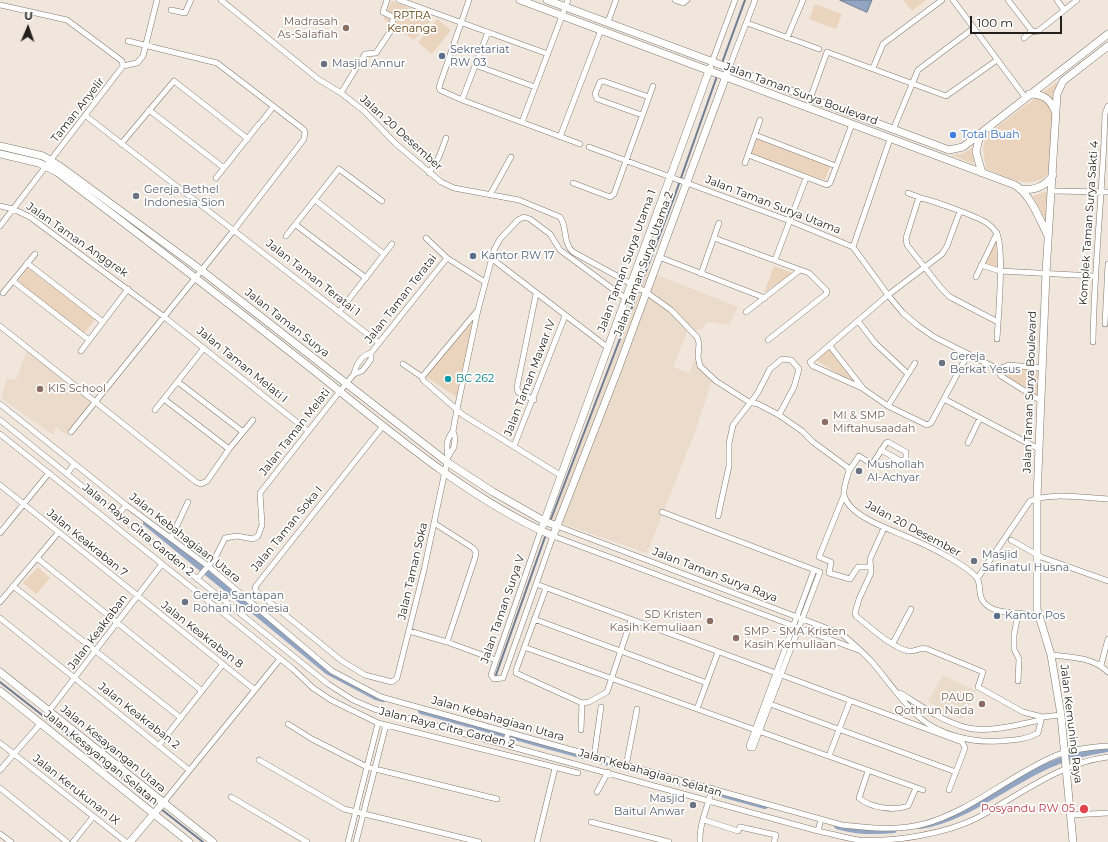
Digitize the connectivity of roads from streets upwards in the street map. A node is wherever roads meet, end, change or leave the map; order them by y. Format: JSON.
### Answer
{"nodes":[{"id":1,"x":157,"y":0,"type":"edge"},
{"id":2,"x":191,"y":0,"type":"edge"},
{"id":3,"x":387,"y":0,"type":"edge"},
{"id":4,"x":399,"y":0,"type":"edge"},
{"id":5,"x":469,"y":0,"type":"edge"},
{"id":6,"x":520,"y":0,"type":"edge"},
{"id":7,"x":547,"y":0,"type":"edge"},
{"id":8,"x":616,"y":0,"type":"edge"},
{"id":9,"x":675,"y":0,"type":"edge"},
{"id":10,"x":735,"y":0,"type":"edge"},
{"id":11,"x":755,"y":0,"type":"edge"},
{"id":12,"x":803,"y":0,"type":"edge"},
{"id":13,"x":942,"y":0,"type":"edge"},
{"id":14,"x":953,"y":0,"type":"edge"},
{"id":15,"x":1008,"y":0,"type":"edge"},
{"id":16,"x":1058,"y":0,"type":"edge"},
{"id":17,"x":1077,"y":0,"type":"edge"},
{"id":18,"x":223,"y":1,"type":"edge"},
{"id":19,"x":2,"y":3,"type":"edge"},
{"id":20,"x":567,"y":3,"type":"edge"},
{"id":21,"x":684,"y":3,"type":"edge"},
{"id":22,"x":171,"y":10,"type":"dead end"},
{"id":23,"x":1064,"y":10,"type":"junction"},
{"id":24,"x":562,"y":16,"type":"junction"},
{"id":25,"x":608,"y":22,"type":"junction"},
{"id":26,"x":462,"y":23,"type":"junction"},
{"id":27,"x":747,"y":23,"type":"junction"},
{"id":28,"x":974,"y":28,"type":"junction"},
{"id":29,"x":601,"y":30,"type":"junction"},
{"id":30,"x":1032,"y":31,"type":"junction"},
{"id":31,"x":488,"y":32,"type":"junction"},
{"id":32,"x":1108,"y":34,"type":"edge"},
{"id":33,"x":787,"y":38,"type":"junction"},
{"id":34,"x":1024,"y":38,"type":"dead end"},
{"id":35,"x":128,"y":41,"type":"dead end"},
{"id":36,"x":146,"y":46,"type":"junction"},
{"id":37,"x":1108,"y":46,"type":"edge"},
{"id":38,"x":819,"y":49,"type":"dead end"},
{"id":39,"x":548,"y":54,"type":"junction"},
{"id":40,"x":997,"y":60,"type":"junction"},
{"id":41,"x":714,"y":63,"type":"junction"},
{"id":42,"x":476,"y":65,"type":"junction"},
{"id":43,"x":124,"y":66,"type":"junction"},
{"id":44,"x":727,"y":68,"type":"junction"},
{"id":45,"x":873,"y":68,"type":"junction"},
{"id":46,"x":711,"y":72,"type":"junction"},
{"id":47,"x":724,"y":76,"type":"junction"},
{"id":48,"x":912,"y":84,"type":"junction"},
{"id":49,"x":653,"y":86,"type":"dead end"},
{"id":50,"x":535,"y":87,"type":"junction"},
{"id":51,"x":341,"y":93,"type":"junction"},
{"id":52,"x":1027,"y":96,"type":"junction"},
{"id":53,"x":649,"y":97,"type":"junction"},
{"id":54,"x":810,"y":99,"type":"junction"},
{"id":55,"x":462,"y":100,"type":"junction"},
{"id":56,"x":273,"y":106,"type":"junction"},
{"id":57,"x":1107,"y":109,"type":"edge"},
{"id":58,"x":149,"y":110,"type":"junction"},
{"id":59,"x":1055,"y":112,"type":"junction"},
{"id":60,"x":86,"y":116,"type":"junction"},
{"id":61,"x":642,"y":116,"type":"junction"},
{"id":62,"x":760,"y":120,"type":"dead end"},
{"id":63,"x":522,"y":122,"type":"junction"},
{"id":64,"x":852,"y":124,"type":"junction"},
{"id":65,"x":893,"y":130,"type":"junction"},
{"id":66,"x":980,"y":134,"type":"junction"},
{"id":67,"x":755,"y":135,"type":"junction"},
{"id":68,"x":560,"y":137,"type":"junction"},
{"id":69,"x":446,"y":138,"type":"dead end"},
{"id":70,"x":248,"y":139,"type":"junction"},
{"id":71,"x":890,"y":139,"type":"junction"},
{"id":72,"x":121,"y":144,"type":"junction"},
{"id":73,"x":580,"y":144,"type":"dead end"},
{"id":74,"x":0,"y":146,"type":"edge"},
{"id":75,"x":589,"y":147,"type":"dead end"},
{"id":76,"x":1106,"y":149,"type":"edge"},
{"id":77,"x":0,"y":154,"type":"edge"},
{"id":78,"x":748,"y":155,"type":"junction"},
{"id":79,"x":511,"y":157,"type":"dead end"},
{"id":80,"x":625,"y":160,"type":"junction"},
{"id":81,"x":50,"y":163,"type":"junction"},
{"id":82,"x":745,"y":163,"type":"dead end"},
{"id":83,"x":836,"y":166,"type":"junction"},
{"id":84,"x":224,"y":168,"type":"junction"},
{"id":85,"x":429,"y":173,"type":"junction"},
{"id":86,"x":982,"y":173,"type":"junction"},
{"id":87,"x":1053,"y":175,"type":"junction"},
{"id":88,"x":672,"y":176,"type":"junction"},
{"id":89,"x":216,"y":178,"type":"dead end"},
{"id":90,"x":806,"y":178,"type":"junction"},
{"id":91,"x":684,"y":181,"type":"junction"},
{"id":92,"x":573,"y":183,"type":"dead end"},
{"id":93,"x":826,"y":185,"type":"junction"},
{"id":94,"x":834,"y":188,"type":"dead end"},
{"id":95,"x":1020,"y":189,"type":"junction"},
{"id":96,"x":1052,"y":191,"type":"junction"},
{"id":97,"x":1101,"y":192,"type":"junction"},
{"id":98,"x":1108,"y":192,"type":"edge"},
{"id":99,"x":908,"y":193,"type":"dead end"},
{"id":100,"x":490,"y":195,"type":"junction"},
{"id":101,"x":921,"y":198,"type":"junction"},
{"id":102,"x":315,"y":200,"type":"junction"},
{"id":103,"x":382,"y":201,"type":"dead end"},
{"id":104,"x":0,"y":206,"type":"edge"},
{"id":105,"x":13,"y":209,"type":"junction"},
{"id":106,"x":960,"y":211,"type":"junction"},
{"id":107,"x":790,"y":220,"type":"junction"},
{"id":108,"x":719,"y":223,"type":"dead end"},
{"id":109,"x":296,"y":224,"type":"junction"},
{"id":110,"x":0,"y":226,"type":"edge"},
{"id":111,"x":234,"y":230,"type":"junction"},
{"id":112,"x":997,"y":233,"type":"junction"},
{"id":113,"x":286,"y":236,"type":"dead end"},
{"id":114,"x":426,"y":238,"type":"dead end"},
{"id":115,"x":714,"y":238,"type":"junction"},
{"id":116,"x":1049,"y":238,"type":"junction"},
{"id":117,"x":392,"y":244,"type":"dead end"},
{"id":118,"x":853,"y":246,"type":"junction"},
{"id":119,"x":35,"y":254,"type":"dead end"},
{"id":120,"x":384,"y":254,"type":"junction"},
{"id":121,"x":659,"y":257,"type":"junction"},
{"id":122,"x":447,"y":258,"type":"junction"},
{"id":123,"x":491,"y":258,"type":"junction"},
{"id":124,"x":775,"y":260,"type":"junction"},
{"id":125,"x":27,"y":263,"type":"junction"},
{"id":126,"x":1108,"y":264,"type":"edge"},
{"id":127,"x":982,"y":265,"type":"junction"},
{"id":128,"x":925,"y":267,"type":"junction"},
{"id":129,"x":201,"y":270,"type":"junction"},
{"id":130,"x":800,"y":270,"type":"junction"},
{"id":131,"x":1000,"y":271,"type":"junction"},
{"id":132,"x":1046,"y":273,"type":"junction"},
{"id":133,"x":701,"y":274,"type":"junction"},
{"id":134,"x":1094,"y":276,"type":"junction"},
{"id":135,"x":195,"y":277,"type":"junction"},
{"id":136,"x":976,"y":277,"type":"dead end"},
{"id":137,"x":366,"y":278,"type":"junction"},
{"id":138,"x":13,"y":281,"type":"junction"},
{"id":139,"x":485,"y":282,"type":"junction"},
{"id":140,"x":632,"y":284,"type":"junction"},
{"id":141,"x":128,"y":289,"type":"junction"},
{"id":142,"x":644,"y":290,"type":"junction"},
{"id":143,"x":3,"y":293,"type":"dead end"},
{"id":144,"x":536,"y":294,"type":"junction"},
{"id":145,"x":888,"y":295,"type":"junction"},
{"id":146,"x":625,"y":298,"type":"junction"},
{"id":147,"x":765,"y":298,"type":"junction"},
{"id":148,"x":478,"y":310,"type":"junction"},
{"id":149,"x":339,"y":312,"type":"junction"},
{"id":150,"x":746,"y":312,"type":"dead end"},
{"id":151,"x":163,"y":316,"type":"junction"},
{"id":152,"x":565,"y":316,"type":"junction"},
{"id":153,"x":858,"y":321,"type":"junction"},
{"id":154,"x":103,"y":322,"type":"junction"},
{"id":155,"x":998,"y":322,"type":"junction"},
{"id":156,"x":1106,"y":324,"type":"dead end"},
{"id":157,"x":0,"y":326,"type":"edge"},
{"id":158,"x":997,"y":339,"type":"dead end"},
{"id":159,"x":89,"y":340,"type":"junction"},
{"id":160,"x":768,"y":340,"type":"dead end"},
{"id":161,"x":1093,"y":342,"type":"dead end"},
{"id":162,"x":380,"y":343,"type":"junction"},
{"id":163,"x":830,"y":346,"type":"junction"},
{"id":164,"x":607,"y":347,"type":"junction"},
{"id":165,"x":204,"y":348,"type":"junction"},
{"id":166,"x":81,"y":351,"type":"dead end"},
{"id":167,"x":968,"y":354,"type":"junction"},
{"id":168,"x":915,"y":363,"type":"dead end"},
{"id":169,"x":402,"y":364,"type":"dead end"},
{"id":170,"x":1042,"y":368,"type":"junction"},
{"id":171,"x":998,"y":369,"type":"junction"},
{"id":172,"x":908,"y":374,"type":"junction"},
{"id":173,"x":422,"y":376,"type":"junction"},
{"id":174,"x":178,"y":382,"type":"junction"},
{"id":175,"x":346,"y":384,"type":"junction"},
{"id":176,"x":862,"y":388,"type":"junction"},
{"id":177,"x":340,"y":392,"type":"junction"},
{"id":178,"x":164,"y":399,"type":"junction"},
{"id":179,"x":944,"y":399,"type":"junction"},
{"id":180,"x":534,"y":400,"type":"junction"},
{"id":181,"x":1041,"y":401,"type":"junction"},
{"id":182,"x":96,"y":402,"type":"junction"},
{"id":183,"x":749,"y":402,"type":"junction"},
{"id":184,"x":0,"y":404,"type":"edge"},
{"id":185,"x":888,"y":406,"type":"junction"},
{"id":186,"x":457,"y":409,"type":"junction"},
{"id":187,"x":155,"y":410,"type":"dead end"},
{"id":188,"x":779,"y":415,"type":"junction"},
{"id":189,"x":980,"y":418,"type":"junction"},
{"id":190,"x":0,"y":420,"type":"edge"},
{"id":191,"x":253,"y":420,"type":"dead end"},
{"id":192,"x":383,"y":426,"type":"junction"},
{"id":193,"x":308,"y":431,"type":"junction"},
{"id":194,"x":70,"y":432,"type":"dead end"},
{"id":195,"x":243,"y":432,"type":"junction"},
{"id":196,"x":0,"y":434,"type":"edge"},
{"id":197,"x":968,"y":443,"type":"dead end"},
{"id":198,"x":514,"y":446,"type":"junction"},
{"id":199,"x":229,"y":449,"type":"junction"},
{"id":200,"x":1039,"y":449,"type":"junction"},
{"id":201,"x":881,"y":450,"type":"junction"},
{"id":202,"x":447,"y":460,"type":"junction"},
{"id":203,"x":74,"y":465,"type":"junction"},
{"id":204,"x":445,"y":471,"type":"junction"},
{"id":205,"x":849,"y":471,"type":"junction"},
{"id":206,"x":49,"y":473,"type":"junction"},
{"id":207,"x":67,"y":474,"type":"junction"},
{"id":208,"x":560,"y":475,"type":"junction"},
{"id":209,"x":0,"y":485,"type":"edge"},
{"id":210,"x":844,"y":495,"type":"junction"},
{"id":211,"x":1037,"y":498,"type":"junction"},
{"id":212,"x":1108,"y":499,"type":"edge"},
{"id":213,"x":188,"y":502,"type":"dead end"},
{"id":214,"x":24,"y":504,"type":"junction"},
{"id":215,"x":126,"y":506,"type":"junction"},
{"id":216,"x":662,"y":512,"type":"dead end"},
{"id":217,"x":118,"y":514,"type":"junction"},
{"id":218,"x":718,"y":516,"type":"dead end"},
{"id":219,"x":544,"y":522,"type":"junction"},
{"id":220,"x":434,"y":523,"type":"junction"},
{"id":221,"x":557,"y":526,"type":"junction"},
{"id":222,"x":884,"y":528,"type":"junction"},
{"id":223,"x":541,"y":530,"type":"junction"},
{"id":224,"x":58,"y":532,"type":"junction"},
{"id":225,"x":0,"y":534,"type":"edge"},
{"id":226,"x":553,"y":536,"type":"junction"},
{"id":227,"x":172,"y":538,"type":"junction"},
{"id":228,"x":1011,"y":540,"type":"dead end"},
{"id":229,"x":1036,"y":554,"type":"junction"},
{"id":230,"x":36,"y":558,"type":"junction"},
{"id":231,"x":162,"y":564,"type":"junction"},
{"id":232,"x":208,"y":566,"type":"junction"},
{"id":233,"x":870,"y":567,"type":"junction"},
{"id":234,"x":675,"y":571,"type":"junction"},
{"id":235,"x":197,"y":579,"type":"junction"},
{"id":236,"x":977,"y":579,"type":"junction"},
{"id":237,"x":672,"y":580,"type":"junction"},
{"id":238,"x":1108,"y":581,"type":"edge"},
{"id":239,"x":536,"y":584,"type":"junction"},
{"id":240,"x":13,"y":586,"type":"junction"},
{"id":241,"x":546,"y":588,"type":"junction"},
{"id":242,"x":137,"y":597,"type":"junction"},
{"id":243,"x":0,"y":602,"type":"edge"},
{"id":244,"x":911,"y":609,"type":"dead end"},
{"id":245,"x":779,"y":610,"type":"junction"},
{"id":246,"x":1037,"y":612,"type":"junction"},
{"id":247,"x":1018,"y":614,"type":"junction"},
{"id":248,"x":0,"y":618,"type":"edge"},
{"id":249,"x":799,"y":618,"type":"junction"},
{"id":250,"x":534,"y":619,"type":"junction"},
{"id":251,"x":776,"y":619,"type":"junction"},
{"id":252,"x":631,"y":620,"type":"junction"},
{"id":253,"x":118,"y":623,"type":"junction"},
{"id":254,"x":793,"y":626,"type":"junction"},
{"id":255,"x":799,"y":628,"type":"junction"},
{"id":256,"x":409,"y":631,"type":"junction"},
{"id":257,"x":1108,"y":639,"type":"edge"},
{"id":258,"x":447,"y":642,"type":"junction"},
{"id":259,"x":893,"y":643,"type":"junction"},
{"id":260,"x":524,"y":647,"type":"junction"},
{"id":261,"x":96,"y":650,"type":"junction"},
{"id":262,"x":620,"y":651,"type":"junction"},
{"id":263,"x":861,"y":651,"type":"junction"},
{"id":264,"x":718,"y":652,"type":"junction"},
{"id":265,"x":1051,"y":655,"type":"junction"},
{"id":266,"x":280,"y":659,"type":"junction"},
{"id":267,"x":496,"y":660,"type":"junction"},
{"id":268,"x":223,"y":664,"type":"junction"},
{"id":269,"x":1101,"y":665,"type":"junction"},
{"id":270,"x":0,"y":672,"type":"edge"},
{"id":271,"x":1108,"y":672,"type":"edge"},
{"id":272,"x":778,"y":675,"type":"junction"},
{"id":273,"x":75,"y":678,"type":"junction"},
{"id":274,"x":611,"y":679,"type":"junction"},
{"id":275,"x":1018,"y":681,"type":"dead end"},
{"id":276,"x":393,"y":682,"type":"joint"},
{"id":277,"x":707,"y":683,"type":"junction"},
{"id":278,"x":894,"y":689,"type":"junction"},
{"id":279,"x":255,"y":690,"type":"junction"},
{"id":280,"x":0,"y":691,"type":"edge"},
{"id":281,"x":202,"y":691,"type":"junction"},
{"id":282,"x":850,"y":701,"type":"junction"},
{"id":283,"x":582,"y":703,"type":"junction"},
{"id":284,"x":770,"y":704,"type":"junction"},
{"id":285,"x":601,"y":708,"type":"dead end"},
{"id":286,"x":636,"y":709,"type":"dead end"},
{"id":287,"x":697,"y":709,"type":"junction"},
{"id":288,"x":49,"y":711,"type":"junction"},
{"id":289,"x":1061,"y":715,"type":"junction"},
{"id":290,"x":181,"y":718,"type":"junction"},
{"id":291,"x":1041,"y":718,"type":"junction"},
{"id":292,"x":41,"y":723,"type":"junction"},
{"id":293,"x":288,"y":724,"type":"dead end"},
{"id":294,"x":378,"y":724,"type":"junction"},
{"id":295,"x":386,"y":725,"type":"junction"},
{"id":296,"x":839,"y":729,"type":"junction"},
{"id":297,"x":581,"y":730,"type":"dead end"},
{"id":298,"x":757,"y":731,"type":"junction"},
{"id":299,"x":508,"y":733,"type":"junction"},
{"id":300,"x":0,"y":743,"type":"edge"},
{"id":301,"x":505,"y":743,"type":"junction"},
{"id":302,"x":160,"y":744,"type":"junction"},
{"id":303,"x":1108,"y":746,"type":"edge"},
{"id":304,"x":13,"y":754,"type":"junction"},
{"id":305,"x":1064,"y":754,"type":"junction"},
{"id":306,"x":594,"y":756,"type":"junction"},
{"id":307,"x":829,"y":756,"type":"junction"},
{"id":308,"x":1108,"y":757,"type":"edge"},
{"id":309,"x":557,"y":758,"type":"junction"},
{"id":310,"x":259,"y":760,"type":"dead end"},
{"id":311,"x":627,"y":766,"type":"junction"},
{"id":312,"x":1066,"y":766,"type":"junction"},
{"id":313,"x":367,"y":767,"type":"junction"},
{"id":314,"x":555,"y":767,"type":"junction"},
{"id":315,"x":375,"y":769,"type":"junction"},
{"id":316,"x":0,"y":770,"type":"edge"},
{"id":317,"x":189,"y":770,"type":"junction"},
{"id":318,"x":868,"y":771,"type":"junction"},
{"id":319,"x":608,"y":772,"type":"junction"},
{"id":320,"x":956,"y":772,"type":"junction"},
{"id":321,"x":578,"y":773,"type":"dead end"},
{"id":322,"x":626,"y":776,"type":"junction"},
{"id":323,"x":0,"y":788,"type":"edge"},
{"id":324,"x":916,"y":788,"type":"junction"},
{"id":325,"x":712,"y":789,"type":"junction"},
{"id":326,"x":923,"y":790,"type":"dead end"},
{"id":327,"x":949,"y":790,"type":"dead end"},
{"id":328,"x":597,"y":792,"type":"dead end"},
{"id":329,"x":231,"y":797,"type":"dead end"},
{"id":330,"x":497,"y":799,"type":"dead end"},
{"id":331,"x":710,"y":799,"type":"junction"},
{"id":332,"x":162,"y":803,"type":"junction"},
{"id":333,"x":356,"y":812,"type":"junction"},
{"id":334,"x":1108,"y":813,"type":"edge"},
{"id":335,"x":153,"y":814,"type":"junction"},
{"id":336,"x":363,"y":814,"type":"junction"},
{"id":337,"x":1071,"y":815,"type":"junction"},
{"id":338,"x":93,"y":817,"type":"junction"},
{"id":339,"x":820,"y":819,"type":"junction"},
{"id":340,"x":704,"y":820,"type":"junction"},
{"id":341,"x":591,"y":822,"type":"dead end"},
{"id":342,"x":818,"y":830,"type":"junction"},
{"id":343,"x":0,"y":834,"type":"edge"},
{"id":344,"x":915,"y":840,"type":"edge"},
{"id":345,"x":860,"y":841,"type":"edge"},
{"id":346,"x":11,"y":842,"type":"edge"},
{"id":347,"x":67,"y":842,"type":"edge"},
{"id":348,"x":73,"y":842,"type":"edge"},
{"id":349,"x":126,"y":842,"type":"edge"},
{"id":350,"x":130,"y":842,"type":"edge"},
{"id":351,"x":189,"y":842,"type":"edge"},
{"id":352,"x":213,"y":842,"type":"edge"},
{"id":353,"x":307,"y":842,"type":"edge"},
{"id":354,"x":348,"y":842,"type":"edge"},
{"id":355,"x":356,"y":842,"type":"edge"},
{"id":356,"x":479,"y":842,"type":"edge"},
{"id":357,"x":537,"y":842,"type":"edge"},
{"id":358,"x":669,"y":842,"type":"edge"},
{"id":359,"x":700,"y":842,"type":"edge"},
{"id":360,"x":774,"y":842,"type":"edge"},
{"id":361,"x":1074,"y":842,"type":"edge"}],
"edges":[{"from":1,"to":36,"type":"street"},
{"from":2,"to":22,"type":"street"},
{"from":3,"to":51,"type":"street"},
{"from":4,"to":26,"type":"street"},
{"from":5,"to":26,"type":"street"},
{"from":6,"to":24,"type":"street","name":"Jalan Taman Surya Boulevard"},
{"from":7,"to":20,"type":"street","name":"Jalan Taman Surya Boulevard"},
{"from":8,"to":25,"type":"street"},
{"from":9,"to":21,"type":"street"},
{"from":10,"to":41,"type":"street","name":"Jalan Taman Surya Utama 1"},
{"from":11,"to":27,"type":"street","name":"Jalan Taman Surya Utama 2"},
{"from":12,"to":33,"type":"street"},
{"from":13,"to":45,"type":"street"},
{"from":14,"to":28,"type":"street"},
{"from":15,"to":30,"type":"street"},
{"from":16,"to":23,"type":"street"},
{"from":17,"to":23,"type":"street"},
{"from":18,"to":51,"type":"street","name":"Jalan 20 Desember"},
{"from":19,"to":43,"type":"street"},
{"from":20,"to":24,"type":"street"},
{"from":20,"to":25,"type":"street","name":"Jalan Taman Surya Boulevard"},
{"from":23,"to":30,"type":"street"},
{"from":24,"to":29,"type":"street","name":"Jalan Taman Surya Boulevard"},
{"from":24,"to":39,"type":"street"},
{"from":25,"to":41,"type":"street","name":"Jalan Taman Surya Boulevard"},
{"from":26,"to":31,"type":"street"},
{"from":26,"to":55,"type":"street"},
{"from":27,"to":33,"type":"street"},
{"from":27,"to":44,"type":"street","name":"Jalan Taman Surya Utama 2"},
{"from":28,"to":40,"type":"street"},
{"from":28,"to":48,"type":"street"},
{"from":29,"to":46,"type":"street","name":"Jalan Taman Surya Boulevard"},
{"from":29,"to":68,"type":"street"},
{"from":30,"to":34,"type":"street"},
{"from":31,"to":39,"type":"street"},
{"from":31,"to":42,"type":"street"},
{"from":32,"to":52,"type":"street"},
{"from":33,"to":38,"type":"street"},
{"from":35,"to":36,"type":"street"},
{"from":36,"to":43,"type":"street"},
{"from":36,"to":56,"type":"street"},
{"from":37,"to":59,"type":"street"},
{"from":39,"to":50,"type":"street"},
{"from":40,"to":48,"type":"street"},
{"from":40,"to":52,"type":"street"},
{"from":41,"to":44,"type":"street","name":"Jalan Taman Surya Boulevard"},
{"from":41,"to":46,"type":"street","name":"Jalan Taman Surya Utama 1"},
{"from":42,"to":50,"type":"street"},
{"from":42,"to":55,"type":"street"},
{"from":43,"to":60,"type":"street","name":"Taman Anyelir"},
{"from":44,"to":47,"type":"street","name":"Jalan Taman Surya Utama 2"},
{"from":44,"to":54,"type":"street","name":"Jalan Taman Surya Boulevard"},
{"from":45,"to":48,"type":"street"},
{"from":45,"to":54,"type":"street"},
{"from":46,"to":47,"type":"street","name":"Jalan Taman Surya Boulevard"},
{"from":46,"to":88,"type":"street","name":"Jalan Taman Surya Utama 1"},
{"from":47,"to":64,"type":"street","name":"Jalan Taman Surya Boulevard"},
{"from":47,"to":91,"type":"street","name":"Jalan Taman Surya Utama 2"},
{"from":48,"to":65,"type":"street"},
{"from":49,"to":53,"type":"street"},
{"from":50,"to":63,"type":"street"},
{"from":51,"to":85,"type":"street","name":"Jalan 20 Desember"},
{"from":52,"to":59,"type":"street"},
{"from":52,"to":66,"type":"street"},
{"from":53,"to":61,"type":"street"},
{"from":53,"to":61,"type":"street"},
{"from":54,"to":65,"type":"street","name":"Jalan Taman Surya Boulevard"},
{"from":55,"to":63,"type":"street"},
{"from":56,"to":70,"type":"street"},
{"from":56,"to":111,"type":"street"},
{"from":57,"to":76,"type":"street","name":"Komplek Taman Surya Sakti 4"},
{"from":58,"to":70,"type":"street"},
{"from":58,"to":72,"type":"street"},
{"from":58,"to":84,"type":"street"},
{"from":59,"to":87,"type":"street"},
{"from":60,"to":72,"type":"street","name":"Jalan Taman Teratai 1"},
{"from":60,"to":81,"type":"street","name":"Taman Anyelir"},
{"from":61,"to":80,"type":"street"},
{"from":62,"to":67,"type":"street"},
{"from":63,"to":68,"type":"street"},
{"from":64,"to":71,"type":"street","name":"Jalan Taman Surya Boulevard"},
{"from":64,"to":83,"type":"street"},
{"from":65,"to":66,"type":"street","name":"Jalan Taman Surya Boulevard"},
{"from":66,"to":86,"type":"street"},
{"from":67,"to":78,"type":"street"},
{"from":67,"to":83,"type":"street"},
{"from":68,"to":73,"type":"street"},
{"from":69,"to":85,"type":"street"},
{"from":70,"to":84,"type":"street"},
{"from":71,"to":86,"type":"street","name":"Jalan Taman Surya Boulevard"},
{"from":71,"to":118,"type":"street"},
{"from":72,"to":111,"type":"street","name":"Jalan Taman Teratai 1"},
{"from":74,"to":81,"type":"street","name":"Jalan Taman Surya"},
{"from":75,"to":80,"type":"street","name":"Jalan Taman Surya Utama"},
{"from":76,"to":97,"type":"street","name":"Komplek Taman Surya Sakti 4"},
{"from":77,"to":81,"type":"street","name":"Jalan Taman Surya"},
{"from":78,"to":82,"type":"street"},
{"from":78,"to":90,"type":"street"},
{"from":79,"to":100,"type":"street"},
{"from":80,"to":88,"type":"street","name":"Jalan Taman Surya Utama"},
{"from":80,"to":92,"type":"street"},
{"from":81,"to":105,"type":"street","name":"Taman Anyelir"},
{"from":81,"to":129,"type":"street","name":"Jalan Taman Surya"},
{"from":81,"to":135,"type":"street","name":"Jalan Taman Surya"},
{"from":83,"to":93,"type":"street"},
{"from":84,"to":89,"type":"street"},
{"from":85,"to":100,"type":"street","name":"Jalan 20 Desember"},
{"from":86,"to":95,"type":"street","name":"Jalan Taman Surya Boulevard"},
{"from":87,"to":95,"type":"street"},
{"from":87,"to":96,"type":"street","name":"Jalan Taman Surya Boulevard"},
{"from":88,"to":91,"type":"street","name":"Jalan Taman Surya Utama"},
{"from":88,"to":140,"type":"street","name":"Jalan Taman Surya Utama 1"},
{"from":90,"to":93,"type":"street"},
{"from":90,"to":107,"type":"street"},
{"from":91,"to":107,"type":"street","name":"Jalan Taman Surya Utama"},
{"from":91,"to":121,"type":"street","name":"Jalan Taman Surya Utama 2"},
{"from":93,"to":94,"type":"street"},
{"from":95,"to":116,"type":"street","name":"Jalan Taman Surya Boulevard"},
{"from":96,"to":97,"type":"street"},
{"from":96,"to":116,"type":"street","name":"Jalan Taman Surya Boulevard"},
{"from":97,"to":98,"type":"street"},
{"from":97,"to":134,"type":"street","name":"Komplek Taman Surya Sakti 4"},
{"from":99,"to":101,"type":"street"},
{"from":100,"to":140,"type":"street","name":"Jalan 20 Desember"},
{"from":101,"to":106,"type":"street"},
{"from":101,"to":128,"type":"street"},
{"from":102,"to":103,"type":"street"},
{"from":102,"to":109,"type":"street"},
{"from":102,"to":120,"type":"street"},
{"from":104,"to":105,"type":"street","name":"Jalan Taman Anggrek"},
{"from":105,"to":110,"type":"street","name":"Taman Anyelir"},
{"from":105,"to":141,"type":"street","name":"Jalan Taman Anggrek"},
{"from":106,"to":112,"type":"street"},
{"from":106,"to":128,"type":"street"},
{"from":107,"to":118,"type":"street","name":"Jalan Taman Surya Utama"},
{"from":107,"to":124,"type":"street"},
{"from":108,"to":115,"type":"street"},
{"from":109,"to":113,"type":"street"},
{"from":109,"to":137,"type":"street"},
{"from":111,"to":129,"type":"street"},
{"from":111,"to":149,"type":"street","name":"Jalan Taman Teratai 1"},
{"from":112,"to":127,"type":"street"},
{"from":112,"to":131,"type":"street"},
{"from":114,"to":122,"type":"street","name":"Jalan Taman Teratai"},
{"from":115,"to":124,"type":"street"},
{"from":115,"to":133,"type":"street"},
{"from":116,"to":132,"type":"street","name":"Jalan Taman Surya Boulevard"},
{"from":117,"to":120,"type":"street"},
{"from":118,"to":145,"type":"street"},
{"from":119,"to":125,"type":"street"},
{"from":120,"to":137,"type":"street"},
{"from":121,"to":133,"type":"street"},
{"from":121,"to":142,"type":"street","name":"Jalan Taman Surya Utama 2"},
{"from":122,"to":139,"type":"street","name":"Jalan Taman Teratai"},
{"from":122,"to":162,"type":"street","name":"Jalan Taman Teratai"},
{"from":123,"to":139,"type":"street","name":"Jalan Taman Soka"},
{"from":123,"to":144,"type":"street"},
{"from":123,"to":146,"type":"street","name":"Jalan Taman Soka"},
{"from":124,"to":130,"type":"street"},
{"from":125,"to":138,"type":"street"},
{"from":125,"to":154,"type":"street"},
{"from":126,"to":156,"type":"street"},
{"from":127,"to":131,"type":"street"},
{"from":127,"to":136,"type":"street"},
{"from":128,"to":145,"type":"street"},
{"from":128,"to":155,"type":"street"},
{"from":129,"to":135,"type":"street"},
{"from":129,"to":175,"type":"street","name":"Jalan Taman Surya"},
{"from":130,"to":147,"type":"street"},
{"from":130,"to":160,"type":"street"},
{"from":131,"to":132,"type":"street"},
{"from":131,"to":155,"type":"street"},
{"from":132,"to":134,"type":"street"},
{"from":132,"to":170,"type":"street","name":"Jalan Taman Surya Boulevard"},
{"from":133,"to":147,"type":"street"},
{"from":134,"to":161,"type":"street","name":"Komplek Taman Surya Sakti 4"},
{"from":135,"to":151,"type":"street"},
{"from":135,"to":177,"type":"street","name":"Jalan Taman Surya"},
{"from":137,"to":149,"type":"street"},
{"from":138,"to":143,"type":"street"},
{"from":138,"to":159,"type":"street"},
{"from":139,"to":148,"type":"street","name":"Jalan Taman Soka"},
{"from":140,"to":142,"type":"street","name":"Jalan 20 Desember"},
{"from":140,"to":146,"type":"street","name":"Jalan Taman Surya Utama 1"},
{"from":141,"to":151,"type":"street","name":"Jalan Taman Anggrek"},
{"from":141,"to":154,"type":"street","name":"Jalan Taman Anggrek"},
{"from":142,"to":183,"type":"street","name":"Jalan 20 Desember"},
{"from":142,"to":221,"type":"street","name":"Jalan Taman Surya Utama 2"},
{"from":144,"to":152,"type":"street"},
{"from":144,"to":180,"type":"street"},
{"from":145,"to":153,"type":"street"},
{"from":145,"to":167,"type":"street"},
{"from":146,"to":164,"type":"street","name":"Jalan Taman Surya Utama 1"},
{"from":147,"to":150,"type":"street"},
{"from":148,"to":173,"type":"street"},
{"from":148,"to":186,"type":"street","name":"Jalan Taman Soka"},
{"from":149,"to":162,"type":"street","name":"Jalan Taman Teratai 1"},
{"from":151,"to":165,"type":"street","name":"Jalan Taman Melati I"},
{"from":151,"to":182,"type":"street"},
{"from":152,"to":164,"type":"street"},
{"from":152,"to":180,"type":"street","name":"Jalan Taman Mawar IV"},
{"from":153,"to":163,"type":"street"},
{"from":153,"to":172,"type":"street"},
{"from":154,"to":159,"type":"street","name":"Jalan Taman Anggrek"},
{"from":155,"to":158,"type":"street"},
{"from":157,"to":182,"type":"street"},
{"from":159,"to":166,"type":"street","name":"Jalan Taman Anggrek"},
{"from":162,"to":175,"type":"street","name":"Jalan Taman Teratai"},
{"from":163,"to":176,"type":"street"},
{"from":163,"to":176,"type":"street"},
{"from":164,"to":208,"type":"street","name":"Jalan Taman Surya Utama 1"},
{"from":165,"to":174,"type":"street"},
{"from":165,"to":193,"type":"street","name":"Jalan Taman Melati I"},
{"from":167,"to":171,"type":"street"},
{"from":167,"to":179,"type":"street"},
{"from":168,"to":172,"type":"street"},
{"from":169,"to":173,"type":"street"},
{"from":170,"to":171,"type":"street"},
{"from":170,"to":181,"type":"street","name":"Jalan Taman Surya Boulevard"},
{"from":171,"to":181,"type":"street"},
{"from":172,"to":185,"type":"street"},
{"from":173,"to":186,"type":"street"},
{"from":174,"to":178,"type":"street"},
{"from":174,"to":195,"type":"street"},
{"from":175,"to":177,"type":"street","name":"Jalan Taman Melati"},
{"from":175,"to":202,"type":"street","name":"Jalan Taman Surya"},
{"from":176,"to":185,"type":"street"},
{"from":177,"to":192,"type":"street","name":"Jalan Taman Surya"},
{"from":177,"to":193,"type":"street","name":"Jalan Taman Melati"},
{"from":178,"to":187,"type":"street"},
{"from":178,"to":199,"type":"street"},
{"from":179,"to":185,"type":"street"},
{"from":179,"to":189,"type":"street"},
{"from":180,"to":198,"type":"street","name":"Jalan Taman Mawar IV"},
{"from":181,"to":200,"type":"street","name":"Jalan Taman Surya Boulevard"},
{"from":182,"to":194,"type":"street"},
{"from":182,"to":199,"type":"street"},
{"from":183,"to":188,"type":"street","name":"Jalan 20 Desember"},
{"from":183,"to":188,"type":"street"},
{"from":183,"to":218,"type":"street"},
{"from":184,"to":203,"type":"street","name":"Jalan Kebahagiaan Utara"},
{"from":186,"to":198,"type":"street"},
{"from":186,"to":202,"type":"street","name":"Jalan Taman Soka"},
{"from":188,"to":205,"type":"street","name":"Jalan 20 Desember"},
{"from":189,"to":197,"type":"street"},
{"from":189,"to":200,"type":"street"},
{"from":190,"to":207,"type":"street","name":"Jalan Kebahagiaan Selatan"},
{"from":191,"to":195,"type":"street"},
{"from":192,"to":204,"type":"street","name":"Jalan Taman Surya"},
{"from":192,"to":276,"type":"street","name":"Jalan Taman Soka I"},
{"from":193,"to":232,"type":"street","name":"Jalan Taman Melati"},
{"from":195,"to":199,"type":"street"},
{"from":196,"to":206,"type":"street","name":"Jalan Raya Citra Garden 2"},
{"from":198,"to":208,"type":"street"},
{"from":200,"to":211,"type":"street","name":"Jalan Taman Surya Boulevard"},
{"from":201,"to":201,"type":"street"},
{"from":201,"to":205,"type":"street"},
{"from":202,"to":204,"type":"street","name":"Jalan Taman Soka"},
{"from":202,"to":219,"type":"street","name":"Jalan Taman Surya"},
{"from":203,"to":207,"type":"street"},
{"from":203,"to":215,"type":"street","name":"Jalan Kebahagiaan Utara"},
{"from":204,"to":220,"type":"street","name":"Jalan Taman Soka"},
{"from":204,"to":223,"type":"street","name":"Jalan Taman Surya"},
{"from":205,"to":210,"type":"street"},
{"from":206,"to":214,"type":"street"},
{"from":206,"to":231,"type":"street","name":"Jalan Raya Citra Garden 2"},
{"from":207,"to":217,"type":"street","name":"Jalan Kebahagiaan Selatan"},
{"from":208,"to":219,"type":"street","name":"Jalan Taman Surya Utama 1"},
{"from":209,"to":214,"type":"street","name":"Jalan Keakraban 7"},
{"from":210,"to":222,"type":"street","name":"Jalan 20 Desember"},
{"from":210,"to":233,"type":"street"},
{"from":211,"to":212,"type":"street"},
{"from":211,"to":229,"type":"street","name":"Jalan Taman Surya Boulevard"},
{"from":211,"to":236,"type":"street"},
{"from":213,"to":227,"type":"street"},
{"from":214,"to":224,"type":"street","name":"Jalan Keakraban 7"},
{"from":214,"to":225,"type":"street"},
{"from":215,"to":217,"type":"street"},
{"from":215,"to":227,"type":"street","name":"Jalan Kebahagiaan Utara"},
{"from":216,"to":249,"type":"street"},
{"from":217,"to":235,"type":"street","name":"Jalan Kebahagiaan Selatan"},
{"from":219,"to":221,"type":"street","name":"Jalan Taman Surya"},
{"from":219,"to":223,"type":"street","name":"Jalan Taman Surya Utama 1"},
{"from":220,"to":256,"type":"street","name":"Jalan Taman Soka"},
{"from":220,"to":258,"type":"street"},
{"from":221,"to":226,"type":"street","name":"Jalan Taman Surya Utama 2"},
{"from":221,"to":234,"type":"street","name":"Jalan Taman Surya Raya"},
{"from":222,"to":233,"type":"street"},
{"from":222,"to":236,"type":"street","name":"Jalan 20 Desember"},
{"from":223,"to":226,"type":"street","name":"Jalan Taman Surya"},
{"from":223,"to":267,"type":"street","name":"Jalan Taman Surya V"},
{"from":224,"to":230,"type":"street"},
{"from":224,"to":242,"type":"street","name":"Jalan Keakraban 7"},
{"from":226,"to":237,"type":"street","name":"Jalan Taman Surya Raya"},
{"from":226,"to":239,"type":"street","name":"Jalan Taman Surya V"},
{"from":227,"to":232,"type":"street","name":"Jalan Kebahagiaan Utara"},
{"from":228,"to":229,"type":"street"},
{"from":229,"to":238,"type":"street"},
{"from":229,"to":246,"type":"street","name":"Jalan Kemuning Raya"},
{"from":230,"to":240,"type":"street"},
{"from":230,"to":253,"type":"street"},
{"from":231,"to":242,"type":"street","name":"Jalan Keakraban"},
{"from":231,"to":266,"type":"street","name":"Jalan Raya Citra Garden 2"},
{"from":232,"to":235,"type":"street"},
{"from":232,"to":299,"type":"street","name":"Jalan Kebahagiaan Utara"},
{"from":233,"to":259,"type":"street"},
{"from":234,"to":237,"type":"street"},
{"from":234,"to":245,"type":"street","name":"Jalan Taman Surya Raya"},
{"from":235,"to":301,"type":"street","name":"Jalan Kebahagiaan Selatan"},
{"from":236,"to":247,"type":"street"},
{"from":237,"to":251,"type":"street","name":"Jalan Taman Surya Raya"},
{"from":239,"to":241,"type":"street"},
{"from":239,"to":267,"type":"street","name":"Jalan Taman Surya V"},
{"from":240,"to":243,"type":"street"},
{"from":240,"to":261,"type":"street"},
{"from":241,"to":250,"type":"street"},
{"from":241,"to":252,"type":"street"},
{"from":242,"to":253,"type":"street","name":"Jalan Keakraban"},
{"from":242,"to":268,"type":"street","name":"Jalan Keakraban 8"},
{"from":244,"to":259,"type":"street"},
{"from":245,"to":249,"type":"street","name":"Jalan Taman Surya Raya"},
{"from":245,"to":251,"type":"street"},
{"from":246,"to":247,"type":"street"},
{"from":246,"to":265,"type":"street","name":"Jalan Kemuning Raya"},
{"from":247,"to":275,"type":"street"},
{"from":248,"to":273,"type":"street","name":"Jalan Keakraban 2"},
{"from":249,"to":254,"type":"street"},
{"from":249,"to":255,"type":"street"},
{"from":249,"to":263,"type":"street","name":"Jalan Taman Surya Raya"},
{"from":250,"to":260,"type":"street"},
{"from":250,"to":262,"type":"street"},
{"from":251,"to":254,"type":"street","name":"Jalan Taman Surya Raya"},
{"from":252,"to":262,"type":"street"},
{"from":252,"to":264,"type":"street"},
{"from":253,"to":261,"type":"street","name":"Jalan Keakraban"},
{"from":253,"to":281,"type":"street"},
{"from":254,"to":255,"type":"street","name":"Jalan Taman Surya Raya"},
{"from":254,"to":272,"type":"street"},
{"from":255,"to":263,"type":"street","name":"Jalan Taman Surya Raya"},
{"from":255,"to":272,"type":"street"},
{"from":256,"to":258,"type":"street"},
{"from":256,"to":276,"type":"street","name":"Jalan Taman Soka"},
{"from":257,"to":269,"type":"street"},
{"from":258,"to":267,"type":"street"},
{"from":259,"to":291,"type":"street"},
{"from":260,"to":274,"type":"street"},
{"from":260,"to":283,"type":"street"},
{"from":261,"to":273,"type":"street","name":"Jalan Keakraban"},
{"from":261,"to":290,"type":"street"},
{"from":262,"to":274,"type":"street"},
{"from":262,"to":277,"type":"street"},
{"from":263,"to":278,"type":"street","name":"Jalan Taman Surya Raya"},
{"from":264,"to":272,"type":"street"},
{"from":264,"to":277,"type":"street"},
{"from":265,"to":269,"type":"street"},
{"from":265,"to":289,"type":"street","name":"Jalan Kemuning Raya"},
{"from":266,"to":279,"type":"street"},
{"from":266,"to":294,"type":"street","name":"Jalan Raya Citra Garden 2"},
{"from":268,"to":279,"type":"street","name":"Jalan Keakraban 8"},
{"from":268,"to":281,"type":"street"},
{"from":269,"to":271,"type":"street"},
{"from":270,"to":288,"type":"street","name":"Jalan Kesayangan Utara"},
{"from":272,"to":282,"type":"street"},
{"from":272,"to":284,"type":"street"},
{"from":272,"to":298,"type":"street"},
{"from":273,"to":288,"type":"street","name":"Jalan Keakraban"},
{"from":273,"to":302,"type":"street","name":"Jalan Keakraban 2"},
{"from":274,"to":283,"type":"street"},
{"from":274,"to":287,"type":"street"},
{"from":277,"to":287,"type":"street"},
{"from":278,"to":291,"type":"street"},
{"from":278,"to":291,"type":"street","name":"Jalan Taman Surya Raya"},
{"from":279,"to":317,"type":"street"},
{"from":280,"to":292,"type":"street","name":"Jalan Kesayangan Selatan"},
{"from":281,"to":290,"type":"street"},
{"from":282,"to":296,"type":"street"},
{"from":282,"to":320,"type":"street"},
{"from":283,"to":297,"type":"street"},
{"from":284,"to":296,"type":"street"},
{"from":284,"to":298,"type":"street"},
{"from":285,"to":306,"type":"street"},
{"from":286,"to":311,"type":"street"},
{"from":287,"to":298,"type":"street"},
{"from":288,"to":332,"type":"street","name":"Jalan Kesayangan Utara"},
{"from":289,"to":291,"type":"street"},
{"from":289,"to":305,"type":"street","name":"Jalan Kemuning Raya"},
{"from":290,"to":302,"type":"street"},
{"from":292,"to":304,"type":"street"},
{"from":292,"to":335,"type":"street","name":"Jalan Kesayangan Selatan"},
{"from":293,"to":313,"type":"street"},
{"from":294,"to":295,"type":"street","name":"Jalan Raya Citra Garden 2"},
{"from":294,"to":313,"type":"street"},
{"from":295,"to":314,"type":"street","name":"Jalan Raya Citra Garden 2"},
{"from":295,"to":315,"type":"street"},
{"from":296,"to":307,"type":"street"},
{"from":296,"to":320,"type":"street"},
{"from":298,"to":307,"type":"street"},
{"from":299,"to":301,"type":"street"},
{"from":299,"to":306,"type":"street","name":"Jalan Kebahagiaan Utara"},
{"from":300,"to":304,"type":"street","name":"Jalan Kerukunan IX"},
{"from":301,"to":309,"type":"street","name":"Jalan Kebahagiaan Selatan"},
{"from":302,"to":317,"type":"street","name":"Jalan Keakraban 2"},
{"from":303,"to":305,"type":"street","name":"Jalan Kebahagiaan Utara"},
{"from":304,"to":316,"type":"street"},
{"from":304,"to":338,"type":"street","name":"Jalan Kerukunan IX"},
{"from":305,"to":312,"type":"street","name":"Jalan Kemuning Raya"},
{"from":305,"to":339,"type":"street","name":"Jalan Kebahagiaan Utara"},
{"from":306,"to":311,"type":"street","name":"Jalan Kebahagiaan Utara"},
{"from":307,"to":318,"type":"street"},
{"from":308,"to":312,"type":"street","name":"Jalan Kebahagiaan Selatan"},
{"from":309,"to":314,"type":"street"},
{"from":309,"to":319,"type":"street","name":"Jalan Kebahagiaan Selatan"},
{"from":310,"to":333,"type":"street"},
{"from":311,"to":322,"type":"street"},
{"from":311,"to":325,"type":"street","name":"Jalan Kebahagiaan Utara"},
{"from":312,"to":337,"type":"street","name":"Jalan Kemuning Raya"},
{"from":312,"to":344,"type":"street","name":"Jalan Kebahagiaan Selatan"},
{"from":313,"to":315,"type":"street"},
{"from":313,"to":333,"type":"street"},
{"from":314,"to":321,"type":"street","name":"Jalan Raya Citra Garden 2"},
{"from":314,"to":357,"type":"street"},
{"from":315,"to":330,"type":"street"},
{"from":315,"to":336,"type":"street"},
{"from":317,"to":332,"type":"street"},
{"from":318,"to":324,"type":"street"},
{"from":318,"to":324,"type":"street"},
{"from":319,"to":322,"type":"street","name":"Jalan Kebahagiaan Selatan"},
{"from":319,"to":328,"type":"street"},
{"from":320,"to":327,"type":"street"},
{"from":322,"to":331,"type":"street","name":"Jalan Kebahagiaan Selatan"},
{"from":323,"to":347,"type":"street"},
{"from":324,"to":326,"type":"street"},
{"from":325,"to":331,"type":"street"},
{"from":325,"to":339,"type":"street","name":"Jalan Kebahagiaan Utara"},
{"from":329,"to":353,"type":"street"},
{"from":331,"to":340,"type":"street"},
{"from":331,"to":342,"type":"street","name":"Jalan Kebahagiaan Selatan"},
{"from":332,"to":335,"type":"street"},
{"from":332,"to":352,"type":"street","name":"Jalan Kesayangan Utara"},
{"from":333,"to":336,"type":"street"},
{"from":333,"to":354,"type":"street"},
{"from":334,"to":337,"type":"street"},
{"from":335,"to":350,"type":"street"},
{"from":335,"to":351,"type":"street","name":"Jalan Kesayangan Selatan"},
{"from":336,"to":355,"type":"street"},
{"from":336,"to":356,"type":"street"},
{"from":337,"to":361,"type":"street","name":"Jalan Kemuning Raya"},
{"from":338,"to":348,"type":"street"},
{"from":338,"to":349,"type":"street","name":"Jalan Kerukunan IX"},
{"from":339,"to":342,"type":"street"},
{"from":340,"to":359,"type":"street"},
{"from":340,"to":360,"type":"street"},
{"from":341,"to":358,"type":"street"},
{"from":342,"to":345,"type":"street","name":"Jalan Kebahagiaan Selatan"},
{"from":343,"to":346,"type":"street"},
{"from":344,"to":345,"type":"street","name":"Jalan Kebahagiaan Selatan"}]}
